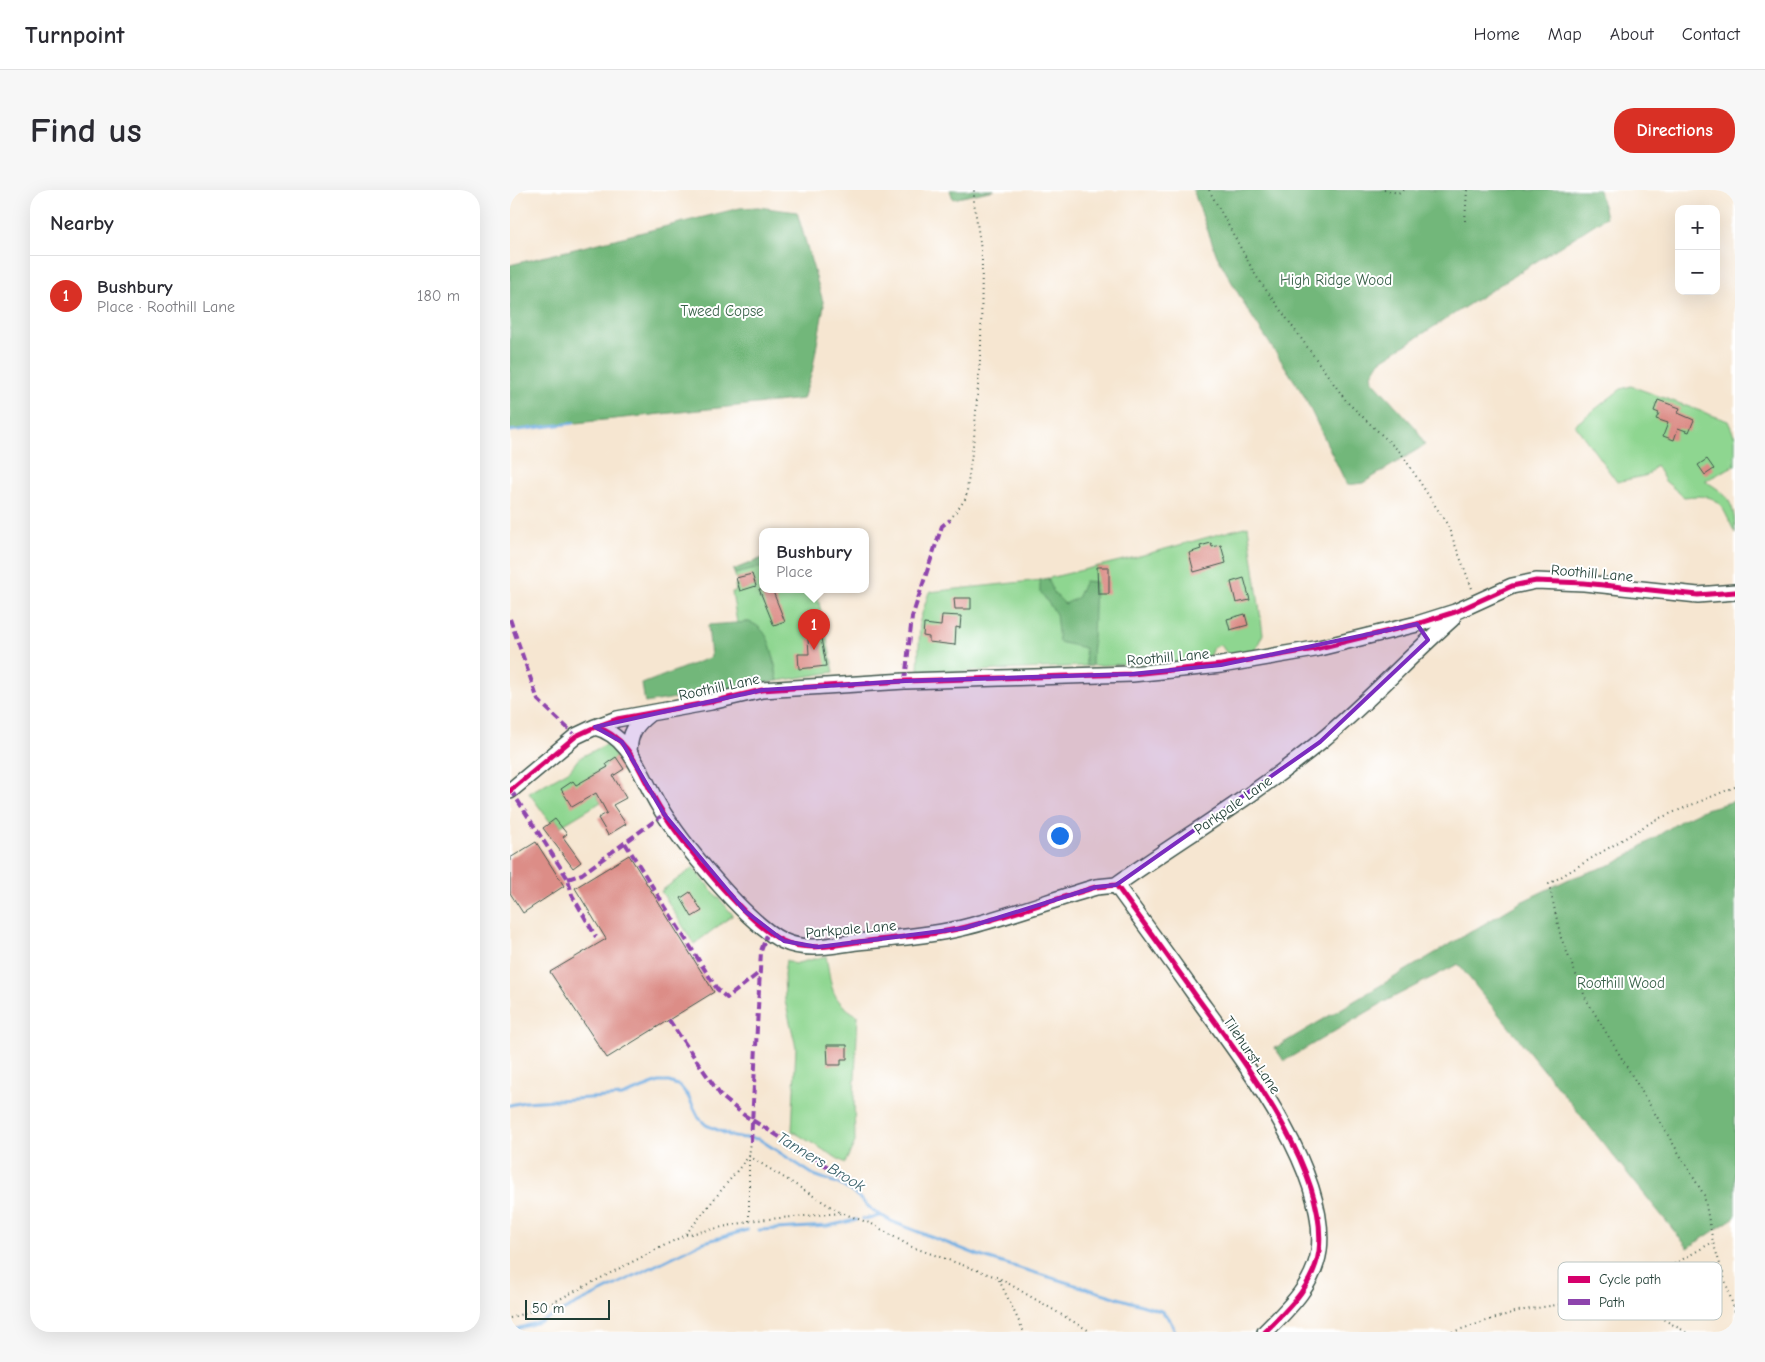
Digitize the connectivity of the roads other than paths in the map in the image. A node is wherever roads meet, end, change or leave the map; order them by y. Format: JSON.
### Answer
{"nodes":[{"id":1,"x":1735,"y":592,"type":"edge"},
{"id":2,"x":1455,"y":612,"type":"junction"},
{"id":3,"x":1417,"y":624,"type":"junction"},
{"id":4,"x":1428,"y":640,"type":"junction"},
{"id":5,"x":649,"y":714,"type":"junction"},
{"id":6,"x":594,"y":727,"type":"junction"},
{"id":7,"x":629,"y":751,"type":"junction"},
{"id":8,"x":510,"y":791,"type":"edge"},
{"id":9,"x":1116,"y":886,"type":"junction"},
{"id":10,"x":1265,"y":1332,"type":"edge"}],
"edges":[{"from":1,"to":2,"type":"street","name":"Roothill Lane"},
{"from":2,"to":3,"type":"street","name":"Roothill Lane"},
{"from":2,"to":4,"type":"street","name":"Parkpale Lane"},
{"from":3,"to":4,"type":"street"},
{"from":3,"to":5,"type":"street","name":"Roothill Lane"},
{"from":4,"to":9,"type":"street","name":"Parkpale Lane"},
{"from":5,"to":6,"type":"street","name":"Roothill Lane"},
{"from":5,"to":7,"type":"street"},
{"from":6,"to":7,"type":"street","name":"Parkpale Lane"},
{"from":6,"to":8,"type":"street","name":"Roothill Lane"},
{"from":7,"to":9,"type":"street","name":"Parkpale Lane"},
{"from":9,"to":10,"type":"street","name":"Tilehurst Lane"}]}
